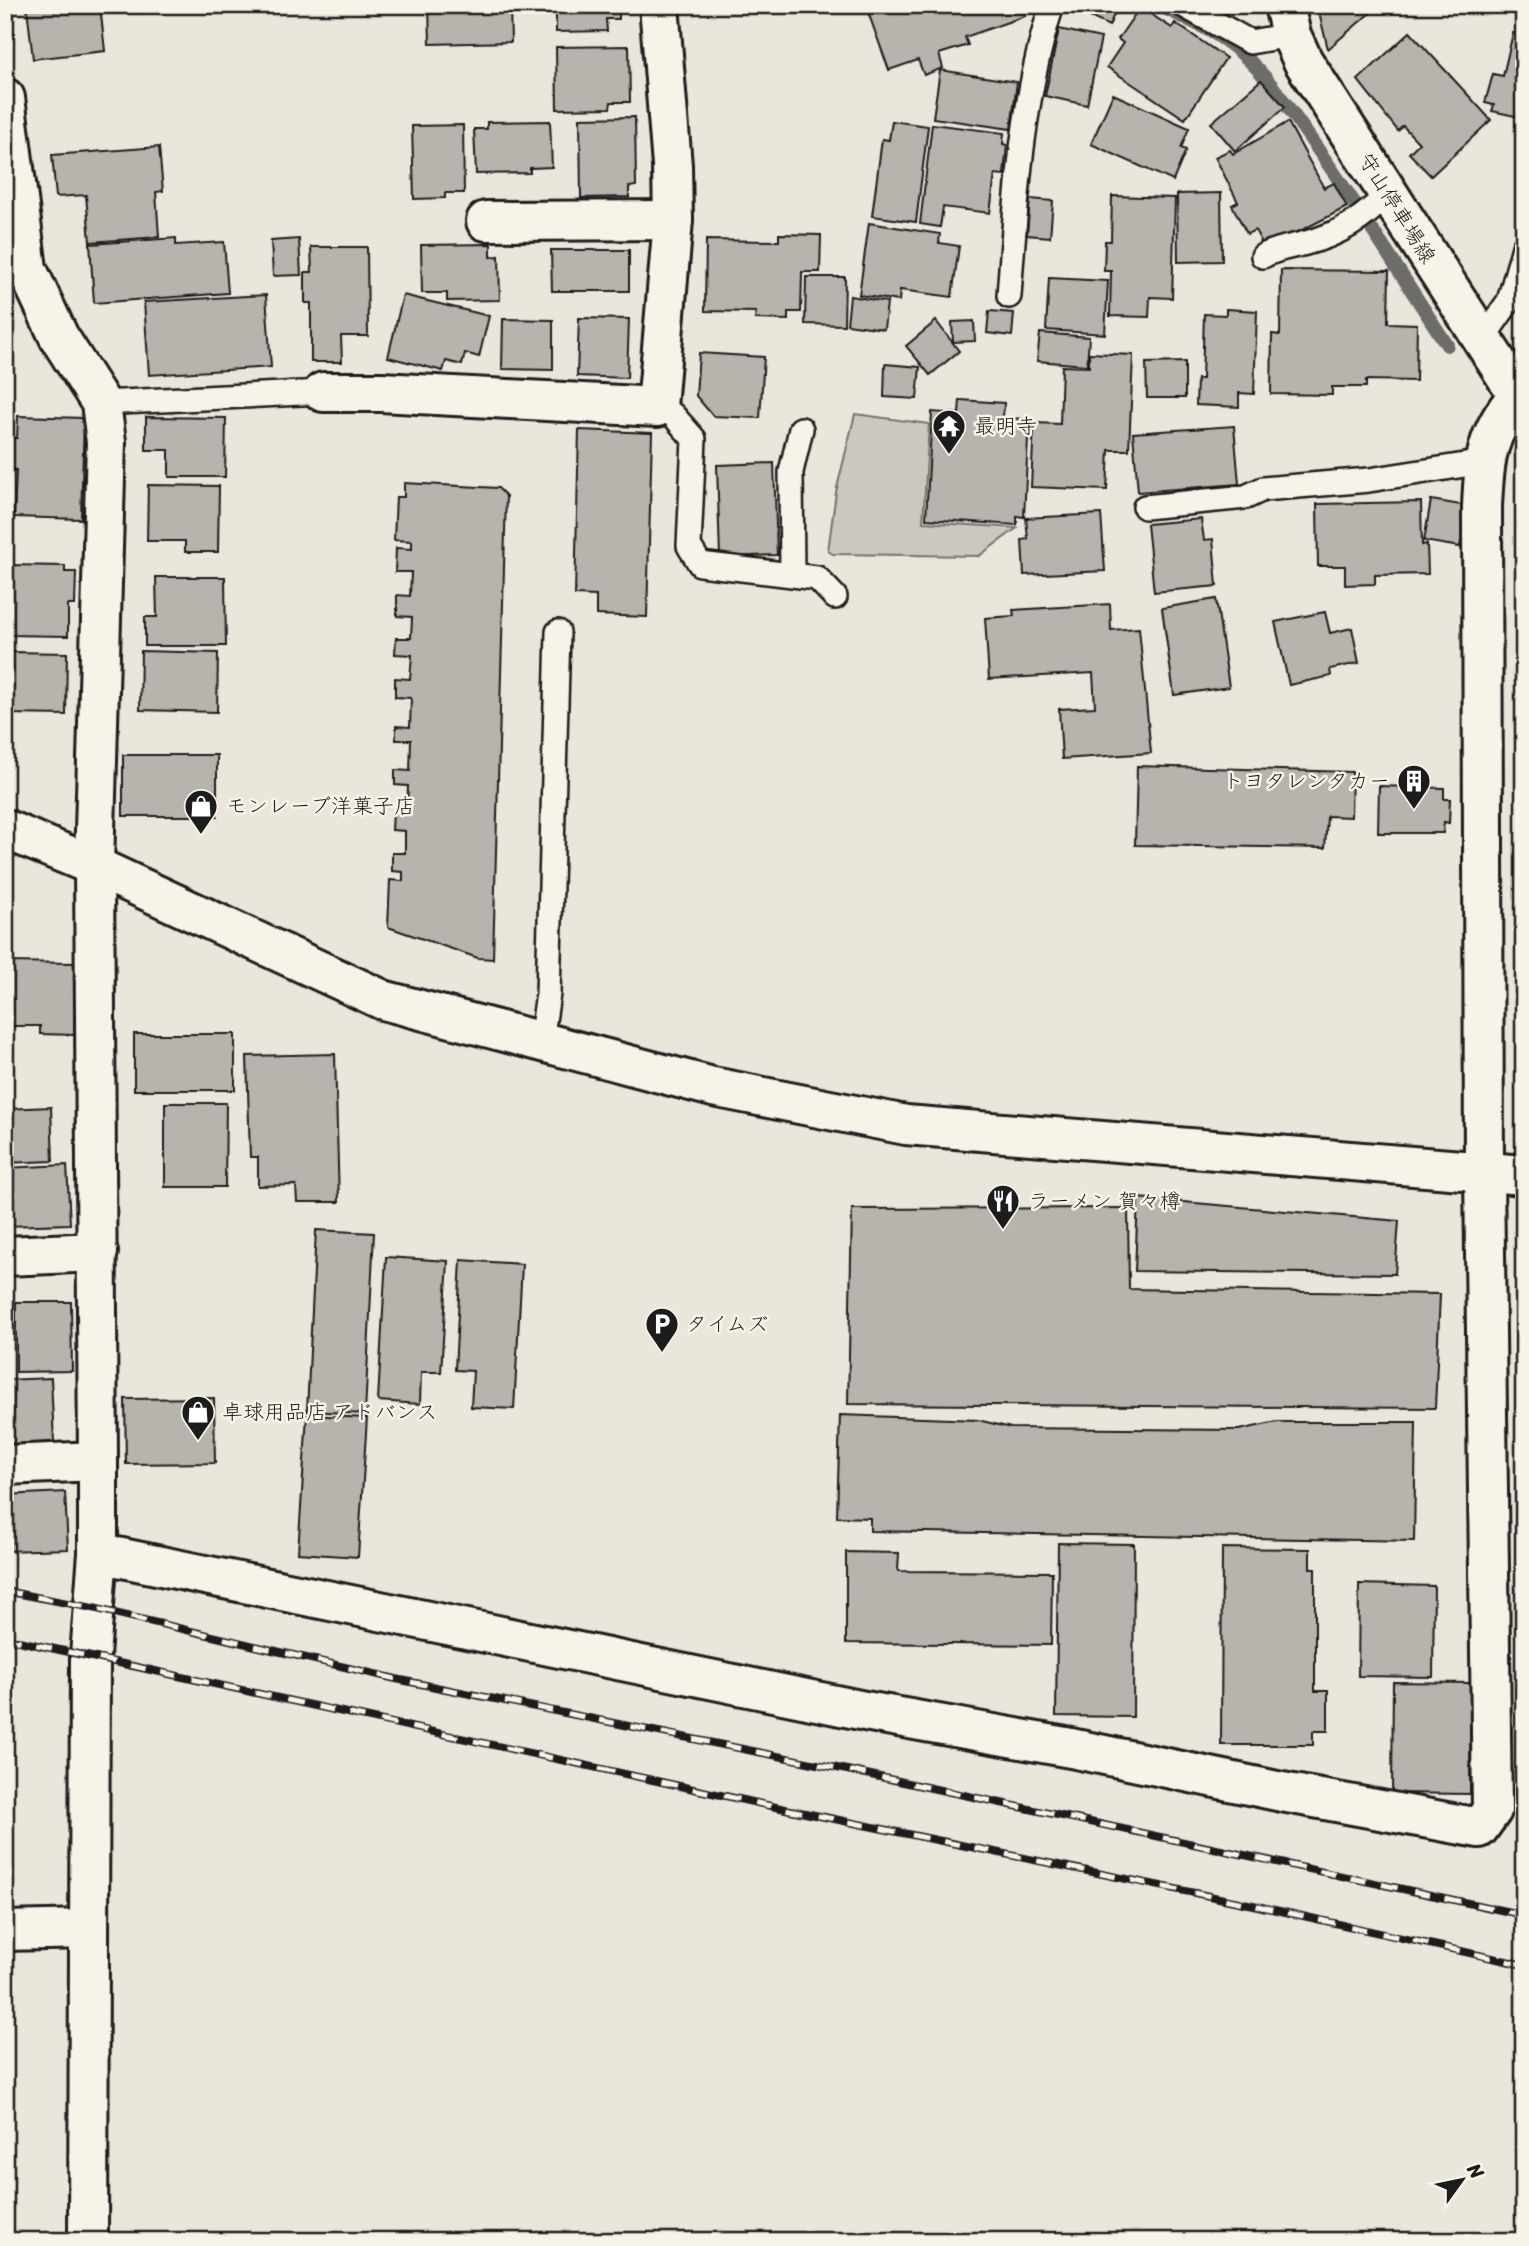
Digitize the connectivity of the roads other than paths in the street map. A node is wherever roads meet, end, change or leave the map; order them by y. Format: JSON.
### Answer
{"nodes":[{"id":1,"x":659,"y":5,"type":"edge"},
{"id":2,"x":1052,"y":5,"type":"edge"},
{"id":3,"x":1183,"y":5,"type":"edge"},
{"id":4,"x":1287,"y":20,"type":"edge"},
{"id":5,"x":5,"y":98,"type":"edge"},
{"id":6,"x":1372,"y":210,"type":"junction"},
{"id":7,"x":673,"y":220,"type":"junction"},
{"id":8,"x":486,"y":221,"type":"dead end"},
{"id":9,"x":1524,"y":247,"type":"edge"},
{"id":10,"x":1264,"y":256,"type":"dead end"},
{"id":11,"x":1009,"y":296,"type":"dead end"},
{"id":12,"x":1481,"y":341,"type":"junction"},
{"id":13,"x":323,"y":392,"type":"joint"},
{"id":14,"x":1520,"y":401,"type":"edge"},
{"id":15,"x":101,"y":403,"type":"junction"},
{"id":16,"x":657,"y":407,"type":"junction"},
{"id":17,"x":801,"y":429,"type":"dead end"},
{"id":18,"x":1484,"y":462,"type":"junction"},
{"id":19,"x":1145,"y":507,"type":"dead end"},
{"id":20,"x":792,"y":573,"type":"junction"},
{"id":21,"x":835,"y":597,"type":"dead end"},
{"id":22,"x":558,"y":632,"type":"dead end"},
{"id":23,"x":5,"y":829,"type":"edge"},
{"id":24,"x":94,"y":866,"type":"junction"},
{"id":25,"x":541,"y":1041,"type":"junction"},
{"id":26,"x":1484,"y":1173,"type":"junction"},
{"id":27,"x":1524,"y":1175,"type":"edge"},
{"id":28,"x":98,"y":1252,"type":"junction"},
{"id":29,"x":5,"y":1256,"type":"edge"},
{"id":30,"x":98,"y":1461,"type":"junction"},
{"id":31,"x":5,"y":1465,"type":"edge"},
{"id":32,"x":98,"y":1553,"type":"junction"},
{"id":33,"x":88,"y":1929,"type":"junction"},
{"id":34,"x":5,"y":1931,"type":"edge"},
{"id":35,"x":88,"y":2241,"type":"edge"}],
"edges":[{"from":1,"to":7,"type":"street"},
{"from":2,"to":11,"type":"lane"},
{"from":3,"to":4,"type":"lane"},
{"from":4,"to":6,"type":"street","name":"守山停車場線"},
{"from":5,"to":15,"type":"street"},
{"from":6,"to":10,"type":"lane"},
{"from":6,"to":12,"type":"street","name":"守山停車場線"},
{"from":7,"to":8,"type":"street"},
{"from":7,"to":16,"type":"street"},
{"from":9,"to":12,"type":"lane"},
{"from":12,"to":14,"type":"street","name":"守山停車場線"},
{"from":13,"to":15,"type":"lane"},
{"from":13,"to":16,"type":"street"},
{"from":14,"to":18,"type":"street"},
{"from":15,"to":24,"type":"street"},
{"from":16,"to":20,"type":"lane"},
{"from":17,"to":20,"type":"lane"},
{"from":18,"to":19,"type":"lane"},
{"from":18,"to":26,"type":"street"},
{"from":20,"to":21,"type":"lane"},
{"from":22,"to":25,"type":"lane"},
{"from":23,"to":24,"type":"street"},
{"from":24,"to":25,"type":"street"},
{"from":24,"to":28,"type":"street"},
{"from":25,"to":26,"type":"street"},
{"from":26,"to":27,"type":"street"},
{"from":26,"to":32,"type":"street"},
{"from":28,"to":29,"type":"street"},
{"from":28,"to":30,"type":"street"},
{"from":30,"to":31,"type":"street"},
{"from":30,"to":32,"type":"street"},
{"from":32,"to":33,"type":"street"},
{"from":33,"to":34,"type":"street"},
{"from":33,"to":35,"type":"street"}]}
